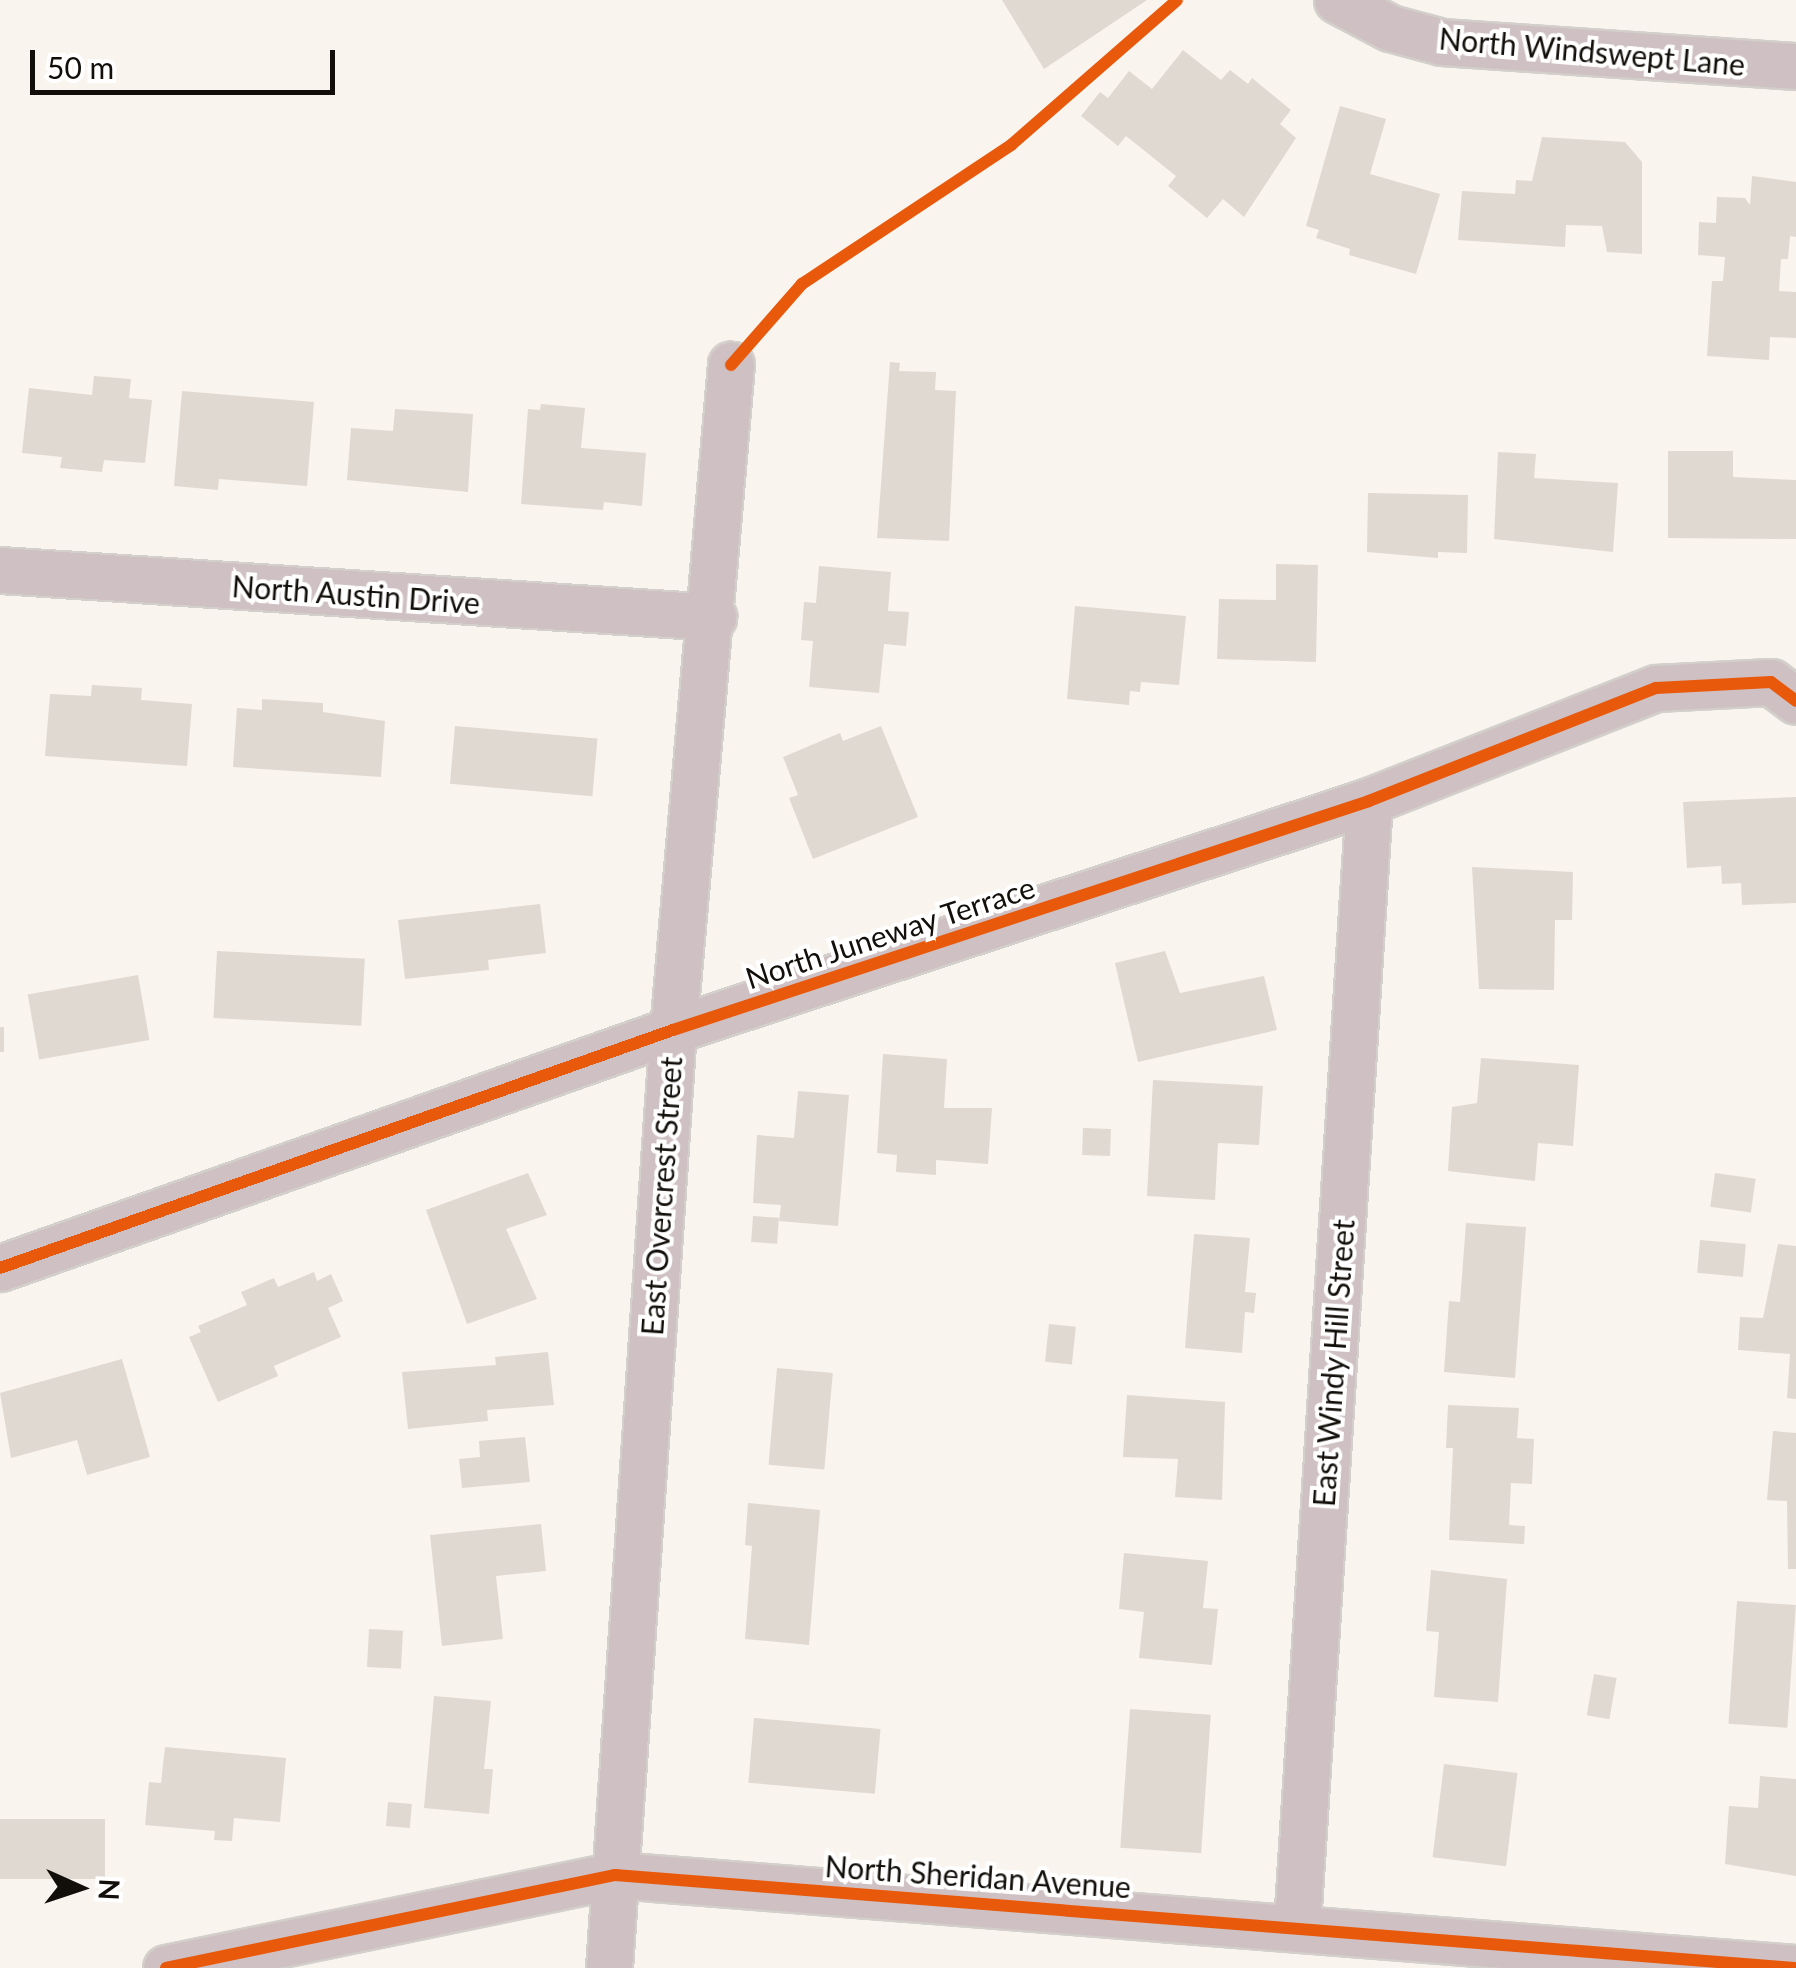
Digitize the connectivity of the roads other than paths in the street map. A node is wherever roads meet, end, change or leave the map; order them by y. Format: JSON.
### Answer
{"nodes":[{"id":1,"x":1336,"y":0,"type":"edge"},
{"id":2,"x":1796,"y":66,"type":"edge"},
{"id":3,"x":730,"y":365,"type":"dead end"},
{"id":4,"x":0,"y":570,"type":"edge"},
{"id":5,"x":712,"y":617,"type":"junction"},
{"id":6,"x":1796,"y":700,"type":"edge"},
{"id":7,"x":1369,"y":801,"type":"junction"},
{"id":8,"x":672,"y":1030,"type":"junction"},
{"id":9,"x":0,"y":1268,"type":"edge"},
{"id":10,"x":615,"y":1875,"type":"junction"},
{"id":11,"x":1297,"y":1924,"type":"junction"},
{"id":12,"x":166,"y":1968,"type":"edge"},
{"id":13,"x":609,"y":1968,"type":"edge"},
{"id":14,"x":1794,"y":1968,"type":"edge"}],
"edges":[{"from":1,"to":2,"type":"street","name":"North Windswept Lane"},
{"from":3,"to":5,"type":"street","name":"East Overcrest Street"},
{"from":4,"to":5,"type":"street","name":"North Austin Drive"},
{"from":5,"to":8,"type":"street","name":"East Overcrest Street"},
{"from":6,"to":7,"type":"street","name":"North Juneway Terrace"},
{"from":7,"to":8,"type":"street","name":"North Juneway Terrace"},
{"from":7,"to":11,"type":"street","name":"East Windy Hill Street"},
{"from":8,"to":9,"type":"street","name":"North Juneway Terrace"},
{"from":8,"to":10,"type":"street","name":"East Overcrest Street"},
{"from":10,"to":11,"type":"street","name":"North Sheridan Avenue"},
{"from":10,"to":12,"type":"street","name":"North Sheridan Avenue"},
{"from":10,"to":13,"type":"street","name":"East Overcrest Street"},
{"from":11,"to":14,"type":"street","name":"North Sheridan Avenue"}]}
